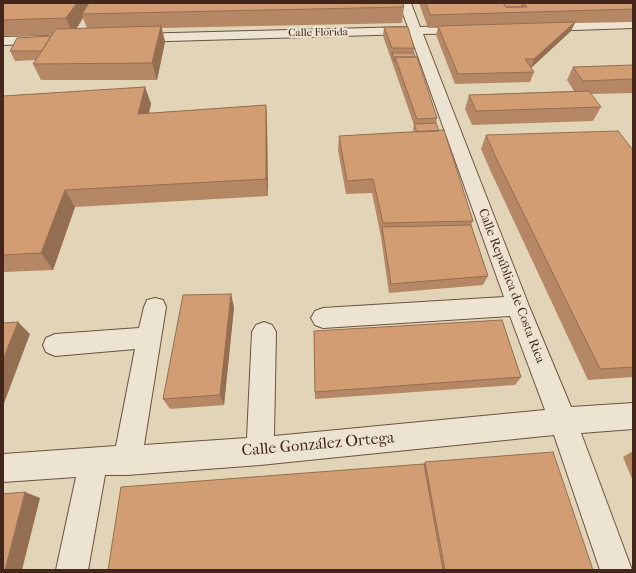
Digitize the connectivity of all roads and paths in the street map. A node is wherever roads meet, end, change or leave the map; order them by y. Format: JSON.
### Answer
{"nodes":[{"id":1,"x":405,"y":3,"type":"edge"},
{"id":2,"x":633,"y":24,"type":"edge"},
{"id":3,"x":532,"y":27,"type":"edge"},
{"id":4,"x":477,"y":28,"type":"edge"},
{"id":5,"x":415,"y":30,"type":"junction"},
{"id":6,"x":122,"y":38,"type":"edge"},
{"id":7,"x":58,"y":40,"type":"edge"},
{"id":8,"x":3,"y":41,"type":"edge"},
{"id":9,"x":518,"y":306,"type":"junction"},
{"id":10,"x":155,"y":307,"type":"dead end"},
{"id":11,"x":323,"y":318,"type":"dead end"},
{"id":12,"x":264,"y":332,"type":"dead end"},
{"id":13,"x":149,"y":338,"type":"junction"},
{"id":14,"x":55,"y":345,"type":"dead end"},
{"id":15,"x":633,"y":416,"type":"edge"},
{"id":16,"x":563,"y":421,"type":"junction"},
{"id":17,"x":260,"y":452,"type":"junction"},
{"id":18,"x":127,"y":461,"type":"junction"},
{"id":19,"x":93,"y":463,"type":"junction"},
{"id":20,"x":3,"y":468,"type":"edge"},
{"id":21,"x":72,"y":570,"type":"edge"},
{"id":22,"x":616,"y":570,"type":"edge"}],
"edges":[{"from":1,"to":5,"type":"street","name":"Calle República de Costa Rica"},
{"from":2,"to":3,"type":"street"},
{"from":4,"to":5,"type":"street","name":"Calle Florida"},
{"from":5,"to":6,"type":"street","name":"Calle Florida"},
{"from":5,"to":9,"type":"street","name":"Calle República de Costa Rica"},
{"from":7,"to":8,"type":"street"},
{"from":9,"to":11,"type":"street"},
{"from":9,"to":16,"type":"street","name":"Calle República de Costa Rica"},
{"from":10,"to":13,"type":"street"},
{"from":12,"to":17,"type":"street"},
{"from":13,"to":14,"type":"street"},
{"from":13,"to":18,"type":"street"},
{"from":15,"to":16,"type":"street","name":"Calle González Ortega"},
{"from":16,"to":17,"type":"street","name":"Calle González Ortega"},
{"from":16,"to":22,"type":"street","name":"Calle República de Costa Rica"},
{"from":17,"to":18,"type":"street","name":"Calle González Ortega"},
{"from":18,"to":19,"type":"street","name":"Calle González Ortega"},
{"from":19,"to":20,"type":"street","name":"Calle González Ortega"},
{"from":19,"to":21,"type":"street"}]}
